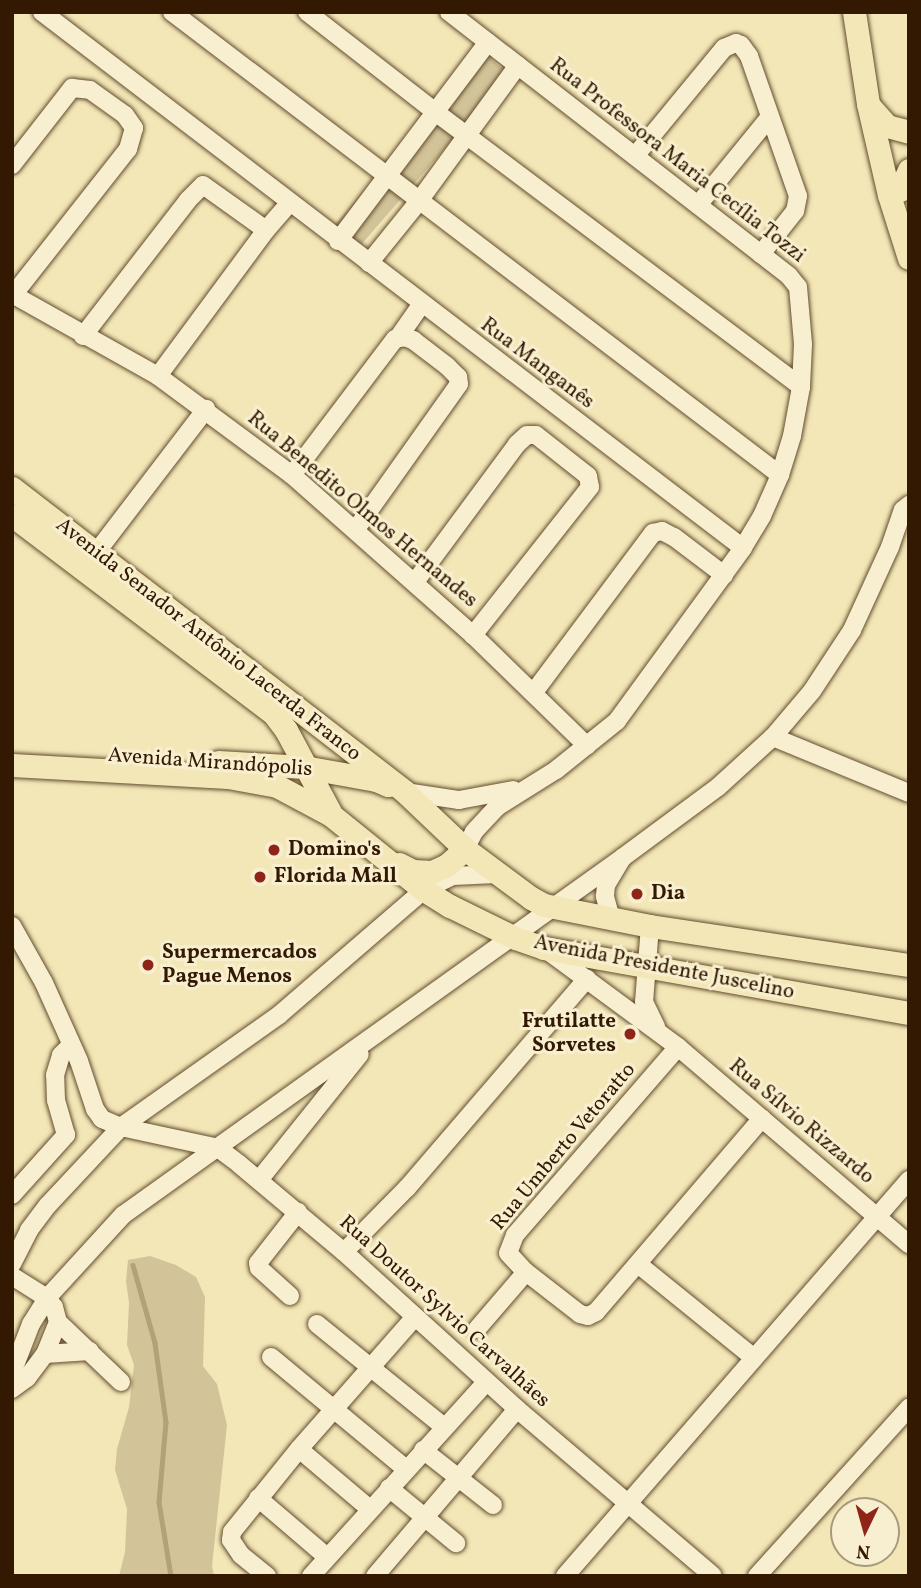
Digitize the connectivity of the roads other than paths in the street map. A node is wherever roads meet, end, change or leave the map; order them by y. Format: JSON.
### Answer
{"nodes":[{"id":1,"x":41,"y":12,"type":"edge"},
{"id":2,"x":172,"y":12,"type":"edge"},
{"id":3,"x":307,"y":12,"type":"edge"},
{"id":4,"x":449,"y":12,"type":"edge"},
{"id":5,"x":854,"y":12,"type":"edge"},
{"id":6,"x":870,"y":12,"type":"edge"},
{"id":7,"x":488,"y":42,"type":"junction"},
{"id":8,"x":518,"y":65,"type":"junction"},
{"id":9,"x":868,"y":104,"type":"junction"},
{"id":10,"x":433,"y":111,"type":"junction"},
{"id":11,"x":769,"y":118,"type":"junction"},
{"id":12,"x":898,"y":129,"type":"edge"},
{"id":13,"x":467,"y":135,"type":"junction"},
{"id":14,"x":635,"y":156,"type":"junction"},
{"id":15,"x":12,"y":165,"type":"edge"},
{"id":16,"x":385,"y":176,"type":"junction"},
{"id":17,"x":904,"y":180,"type":"edge"},
{"id":18,"x":419,"y":201,"type":"junction"},
{"id":19,"x":289,"y":204,"type":"junction"},
{"id":20,"x":698,"y":205,"type":"junction"},
{"id":21,"x":265,"y":230,"type":"junction"},
{"id":22,"x":338,"y":241,"type":"junction"},
{"id":23,"x":909,"y":241,"type":"edge"},
{"id":24,"x":761,"y":254,"type":"junction"},
{"id":25,"x":909,"y":258,"type":"edge"},
{"id":26,"x":369,"y":263,"type":"junction"},
{"id":27,"x":13,"y":294,"type":"edge"},
{"id":28,"x":421,"y":305,"type":"junction"},
{"id":29,"x":83,"y":336,"type":"junction"},
{"id":30,"x":398,"y":338,"type":"junction"},
{"id":31,"x":158,"y":376,"type":"junction"},
{"id":32,"x":801,"y":387,"type":"junction"},
{"id":33,"x":206,"y":409,"type":"junction"},
{"id":34,"x":292,"y":475,"type":"junction"},
{"id":35,"x":780,"y":475,"type":"junction"},
{"id":36,"x":12,"y":488,"type":"edge"},
{"id":37,"x":909,"y":505,"type":"edge"},
{"id":38,"x":12,"y":515,"type":"edge"},
{"id":39,"x":355,"y":528,"type":"junction"},
{"id":40,"x":743,"y":548,"type":"junction"},
{"id":41,"x":90,"y":561,"type":"junction"},
{"id":42,"x":724,"y":575,"type":"junction"},
{"id":43,"x":415,"y":582,"type":"junction"},
{"id":44,"x":473,"y":635,"type":"junction"},
{"id":45,"x":534,"y":692,"type":"junction"},
{"id":46,"x":286,"y":730,"type":"junction"},
{"id":47,"x":773,"y":737,"type":"junction"},
{"id":48,"x":587,"y":746,"type":"junction"},
{"id":49,"x":12,"y":750,"type":"edge"},
{"id":50,"x":12,"y":765,"type":"edge"},
{"id":51,"x":271,"y":765,"type":"junction"},
{"id":52,"x":304,"y":767,"type":"junction"},
{"id":53,"x":376,"y":780,"type":"junction"},
{"id":54,"x":524,"y":788,"type":"junction"},
{"id":55,"x":405,"y":792,"type":"junction"},
{"id":56,"x":909,"y":793,"type":"edge"},
{"id":57,"x":326,"y":807,"type":"junction"},
{"id":58,"x":457,"y":841,"type":"junction"},
{"id":59,"x":381,"y":854,"type":"junction"},
{"id":60,"x":622,"y":858,"type":"junction"},
{"id":61,"x":501,"y":877,"type":"junction"},
{"id":62,"x":424,"y":890,"type":"junction"},
{"id":63,"x":554,"y":907,"type":"junction"},
{"id":64,"x":611,"y":919,"type":"junction"},
{"id":65,"x":12,"y":926,"type":"edge"},
{"id":66,"x":650,"y":926,"type":"junction"},
{"id":67,"x":515,"y":938,"type":"junction"},
{"id":68,"x":544,"y":948,"type":"junction"},
{"id":69,"x":18,"y":950,"type":"edge"},
{"id":70,"x":909,"y":965,"type":"edge"},
{"id":71,"x":646,"y":969,"type":"junction"},
{"id":72,"x":594,"y":983,"type":"junction"},
{"id":73,"x":909,"y":1013,"type":"edge"},
{"id":74,"x":662,"y":1036,"type":"junction"},
{"id":75,"x":373,"y":1039,"type":"junction"},
{"id":76,"x":71,"y":1045,"type":"junction"},
{"id":77,"x":677,"y":1047,"type":"junction"},
{"id":78,"x":762,"y":1118,"type":"junction"},
{"id":79,"x":121,"y":1127,"type":"junction"},
{"id":80,"x":218,"y":1148,"type":"junction"},
{"id":81,"x":259,"y":1180,"type":"junction"},
{"id":82,"x":909,"y":1180,"type":"edge"},
{"id":83,"x":12,"y":1195,"type":"edge"},
{"id":84,"x":298,"y":1212,"type":"junction"},
{"id":85,"x":877,"y":1217,"type":"junction"},
{"id":86,"x":909,"y":1244,"type":"edge"},
{"id":87,"x":14,"y":1252,"type":"edge"},
{"id":88,"x":344,"y":1252,"type":"junction"},
{"id":89,"x":638,"y":1264,"type":"junction"},
{"id":90,"x":526,"y":1272,"type":"junction"},
{"id":91,"x":12,"y":1276,"type":"edge"},
{"id":92,"x":290,"y":1296,"type":"dead end"},
{"id":93,"x":47,"y":1298,"type":"junction"},
{"id":94,"x":415,"y":1317,"type":"junction"},
{"id":95,"x":58,"y":1322,"type":"junction"},
{"id":96,"x":317,"y":1324,"type":"dead end"},
{"id":97,"x":477,"y":1329,"type":"dead end"},
{"id":98,"x":90,"y":1351,"type":"junction"},
{"id":99,"x":44,"y":1354,"type":"junction"},
{"id":100,"x":271,"y":1357,"type":"dead end"},
{"id":101,"x":754,"y":1358,"type":"junction"},
{"id":102,"x":370,"y":1367,"type":"junction"},
{"id":103,"x":12,"y":1373,"type":"edge"},
{"id":104,"x":121,"y":1382,"type":"dead end"},
{"id":105,"x":486,"y":1382,"type":"junction"},
{"id":106,"x":12,"y":1389,"type":"edge"},
{"id":107,"x":909,"y":1408,"type":"edge"},
{"id":108,"x":517,"y":1409,"type":"junction"},
{"id":109,"x":333,"y":1410,"type":"junction"},
{"id":110,"x":444,"y":1427,"type":"junction"},
{"id":111,"x":299,"y":1449,"type":"junction"},
{"id":112,"x":424,"y":1450,"type":"junction"},
{"id":113,"x":406,"y":1469,"type":"junction"},
{"id":114,"x":460,"y":1479,"type":"junction"},
{"id":115,"x":389,"y":1488,"type":"junction"},
{"id":116,"x":258,"y":1498,"type":"junction"},
{"id":117,"x":626,"y":1504,"type":"junction"},
{"id":118,"x":493,"y":1505,"type":"dead end"},
{"id":119,"x":370,"y":1509,"type":"junction"},
{"id":120,"x":426,"y":1519,"type":"junction"},
{"id":121,"x":456,"y":1544,"type":"dead end"},
{"id":122,"x":327,"y":1558,"type":"junction"},
{"id":123,"x":267,"y":1576,"type":"edge"},
{"id":124,"x":311,"y":1576,"type":"edge"},
{"id":125,"x":375,"y":1576,"type":"edge"},
{"id":126,"x":565,"y":1576,"type":"edge"},
{"id":127,"x":713,"y":1576,"type":"edge"},
{"id":128,"x":757,"y":1576,"type":"edge"}],
"edges":[{"from":1,"to":19,"type":"street","name":"Rua Manganês"},
{"from":2,"to":16,"type":"street"},
{"from":3,"to":10,"type":"street"},
{"from":4,"to":7,"type":"street","name":"Rua Professora Maria Cecília Tozzi"},
{"from":5,"to":9,"type":"main road"},
{"from":6,"to":12,"type":"main road"},
{"from":7,"to":8,"type":"street","name":"Rua Professora Maria Cecília Tozzi"},
{"from":7,"to":10,"type":"street"},
{"from":8,"to":13,"type":"street"},
{"from":8,"to":14,"type":"street","name":"Rua Professora Maria Cecília Tozzi"},
{"from":9,"to":12,"type":"main road"},
{"from":9,"to":25,"type":"main road"},
{"from":10,"to":13,"type":"street"},
{"from":10,"to":16,"type":"street"},
{"from":11,"to":14,"type":"street"},
{"from":11,"to":20,"type":"street"},
{"from":11,"to":24,"type":"street"},
{"from":12,"to":17,"type":"main road"},
{"from":13,"to":18,"type":"street"},
{"from":13,"to":32,"type":"street"},
{"from":14,"to":20,"type":"street","name":"Rua Professora Maria Cecília Tozzi"},
{"from":15,"to":27,"type":"street"},
{"from":16,"to":18,"type":"street"},
{"from":16,"to":22,"type":"street"},
{"from":17,"to":23,"type":"main road"},
{"from":18,"to":26,"type":"street"},
{"from":18,"to":35,"type":"street"},
{"from":19,"to":21,"type":"street"},
{"from":19,"to":22,"type":"street","name":"Rua Manganês"},
{"from":20,"to":24,"type":"street","name":"Rua Professora Maria Cecília Tozzi"},
{"from":21,"to":29,"type":"street"},
{"from":21,"to":31,"type":"street"},
{"from":22,"to":26,"type":"street","name":"Rua Manganês"},
{"from":24,"to":32,"type":"street","name":"Rua Professora Maria Cecília Tozzi"},
{"from":26,"to":28,"type":"street","name":"Rua Manganês"},
{"from":27,"to":29,"type":"street","name":"Rua Benedito Olmos Hernandes"},
{"from":28,"to":30,"type":"street"},
{"from":28,"to":40,"type":"street","name":"Rua Manganês"},
{"from":29,"to":31,"type":"street","name":"Rua Benedito Olmos Hernandes"},
{"from":30,"to":34,"type":"street"},
{"from":30,"to":39,"type":"street"},
{"from":31,"to":33,"type":"street","name":"Rua Benedito Olmos Hernandes"},
{"from":32,"to":35,"type":"street","name":"Rua Professora Maria Cecília Tozzi"},
{"from":33,"to":34,"type":"street","name":"Rua Benedito Olmos Hernandes"},
{"from":33,"to":41,"type":"street"},
{"from":34,"to":39,"type":"street","name":"Rua Benedito Olmos Hernandes"},
{"from":35,"to":40,"type":"street","name":"Rua Professora Maria Cecília Tozzi"},
{"from":36,"to":41,"type":"main road","name":"Avenida Senador Antônio Lacerda Franco"},
{"from":37,"to":47,"type":"street"},
{"from":38,"to":41,"type":"main road","name":"Avenida Senador Antônio Lacerda Franco"},
{"from":39,"to":43,"type":"street","name":"Rua Benedito Olmos Hernandes"},
{"from":40,"to":42,"type":"street","name":"Rua Professora Maria Cecília Tozzi"},
{"from":41,"to":46,"type":"main road","name":"Avenida Senador Antônio Lacerda Franco"},
{"from":41,"to":55,"type":"main road","name":"Avenida Senador Antônio Lacerda Franco"},
{"from":42,"to":45,"type":"street"},
{"from":42,"to":48,"type":"street","name":"Rua Professora Maria Cecília Tozzi"},
{"from":43,"to":44,"type":"street","name":"Rua Benedito Olmos Hernandes"},
{"from":43,"to":44,"type":"street"},
{"from":44,"to":45,"type":"street","name":"Rua Benedito Olmos Hernandes"},
{"from":45,"to":48,"type":"street","name":"Rua Benedito Olmos Hernandes"},
{"from":46,"to":51,"type":"main road"},
{"from":46,"to":52,"type":"main road","name":"Avenida Senador Antônio Lacerda Franco"},
{"from":47,"to":56,"type":"street"},
{"from":47,"to":60,"type":"street"},
{"from":48,"to":54,"type":"street","name":"Rua Professora Maria Cecília Tozzi"},
{"from":49,"to":51,"type":"main road","name":"Avenida Mirandópolis"},
{"from":50,"to":57,"type":"main road","name":"Avenida Mirandópolis"},
{"from":51,"to":52,"type":"main road","name":"Avenida Mirandópolis"},
{"from":52,"to":53,"type":"main road","name":"Avenida Mirandópolis"},
{"from":52,"to":57,"type":"main road","name":"Avenida Senador Antônio Lacerda Franco"},
{"from":53,"to":55,"type":"main road","name":"Avenida Mirandópolis"},
{"from":53,"to":57,"type":"main road"},
{"from":54,"to":55,"type":"street","name":"Rua Professora Maria Cecília Tozzi"},
{"from":54,"to":58,"type":"street","name":"Rua Professora Maria Cecília Tozzi"},
{"from":55,"to":58,"type":"main road","name":"Avenida Presidente Juscelino"},
{"from":57,"to":59,"type":"main road","name":"Avenida Presidente Juscelino"},
{"from":58,"to":59,"type":"main road"},
{"from":58,"to":61,"type":"main road","name":"Avenida Presidente Juscelino"},
{"from":59,"to":62,"type":"main road","name":"Avenida Presidente Juscelino"},
{"from":60,"to":63,"type":"street"},
{"from":60,"to":64,"type":"street"},
{"from":61,"to":62,"type":"street"},
{"from":61,"to":63,"type":"main road","name":"Avenida Presidente Juscelino"},
{"from":62,"to":67,"type":"main road","name":"Avenida Presidente Juscelino"},
{"from":62,"to":79,"type":"street"},
{"from":63,"to":64,"type":"main road","name":"Avenida Presidente Juscelino"},
{"from":63,"to":67,"type":"street"},
{"from":64,"to":66,"type":"main road","name":"Avenida Presidente Juscelino"},
{"from":65,"to":69,"type":"street"},
{"from":66,"to":70,"type":"main road","name":"Avenida Presidente Juscelino"},
{"from":66,"to":71,"type":"street","name":"Rua Sílvio Rizzardo"},
{"from":67,"to":68,"type":"main road","name":"Avenida Presidente Juscelino"},
{"from":67,"to":75,"type":"street"},
{"from":68,"to":71,"type":"main road","name":"Avenida Presidente Juscelino"},
{"from":68,"to":72,"type":"street","name":"Rua Sílvio Rizzardo"},
{"from":69,"to":76,"type":"street"},
{"from":71,"to":72,"type":"street"},
{"from":71,"to":73,"type":"main road","name":"Avenida Presidente Juscelino"},
{"from":71,"to":74,"type":"street","name":"Rua Sílvio Rizzardo"},
{"from":72,"to":74,"type":"street","name":"Rua Sílvio Rizzardo"},
{"from":72,"to":88,"type":"street"},
{"from":74,"to":77,"type":"street","name":"Rua Sílvio Rizzardo"},
{"from":75,"to":80,"type":"street"},
{"from":75,"to":81,"type":"street"},
{"from":76,"to":79,"type":"street"},
{"from":76,"to":83,"type":"street"},
{"from":77,"to":78,"type":"street","name":"Rua Sílvio Rizzardo"},
{"from":77,"to":90,"type":"street","name":"Rua Umberto Vetoratto"},
{"from":78,"to":85,"type":"street","name":"Rua Sílvio Rizzardo"},
{"from":78,"to":89,"type":"street","name":"Rua Umberto Vetoratto"},
{"from":79,"to":80,"type":"street","name":"Rua Doutor Sylvio Carvalhães"},
{"from":79,"to":87,"type":"street"},
{"from":80,"to":81,"type":"street","name":"Rua Doutor Sylvio Carvalhães"},
{"from":80,"to":93,"type":"street"},
{"from":81,"to":84,"type":"street","name":"Rua Doutor Sylvio Carvalhães"},
{"from":82,"to":85,"type":"street"},
{"from":84,"to":88,"type":"street","name":"Rua Doutor Sylvio Carvalhães"},
{"from":84,"to":92,"type":"street"},
{"from":85,"to":86,"type":"street","name":"Rua Sílvio Rizzardo"},
{"from":85,"to":101,"type":"street"},
{"from":88,"to":94,"type":"street","name":"Rua Doutor Sylvio Carvalhães"},
{"from":89,"to":90,"type":"street","name":"Rua Umberto Vetoratto"},
{"from":89,"to":101,"type":"street"},
{"from":90,"to":97,"type":"street"},
{"from":91,"to":93,"type":"street"},
{"from":93,"to":95,"type":"street"},
{"from":93,"to":103,"type":"street"},
{"from":94,"to":102,"type":"street"},
{"from":94,"to":105,"type":"street","name":"Rua Doutor Sylvio Carvalhães"},
{"from":95,"to":98,"type":"street"},
{"from":95,"to":99,"type":"street"},
{"from":96,"to":102,"type":"street"},
{"from":98,"to":99,"type":"street"},
{"from":98,"to":104,"type":"street"},
{"from":99,"to":106,"type":"street"},
{"from":100,"to":109,"type":"street"},
{"from":101,"to":117,"type":"street"},
{"from":102,"to":109,"type":"street"},
{"from":102,"to":110,"type":"street"},
{"from":105,"to":108,"type":"street","name":"Rua Doutor Sylvio Carvalhães"},
{"from":105,"to":110,"type":"street"},
{"from":107,"to":128,"type":"street"},
{"from":108,"to":114,"type":"street"},
{"from":108,"to":117,"type":"street","name":"Rua Doutor Sylvio Carvalhães"},
{"from":109,"to":111,"type":"street"},
{"from":109,"to":113,"type":"street"},
{"from":110,"to":112,"type":"street"},
{"from":111,"to":116,"type":"street"},
{"from":111,"to":119,"type":"street"},
{"from":112,"to":113,"type":"street"},
{"from":112,"to":114,"type":"street"},
{"from":113,"to":115,"type":"street"},
{"from":114,"to":118,"type":"street"},
{"from":114,"to":120,"type":"street"},
{"from":115,"to":119,"type":"street"},
{"from":115,"to":120,"type":"street"},
{"from":116,"to":122,"type":"street"},
{"from":116,"to":123,"type":"street"},
{"from":117,"to":126,"type":"street"},
{"from":117,"to":127,"type":"street","name":"Rua Doutor Sylvio Carvalhães"},
{"from":119,"to":122,"type":"street"},
{"from":120,"to":121,"type":"street"},
{"from":120,"to":125,"type":"street"},
{"from":122,"to":124,"type":"street"}]}
